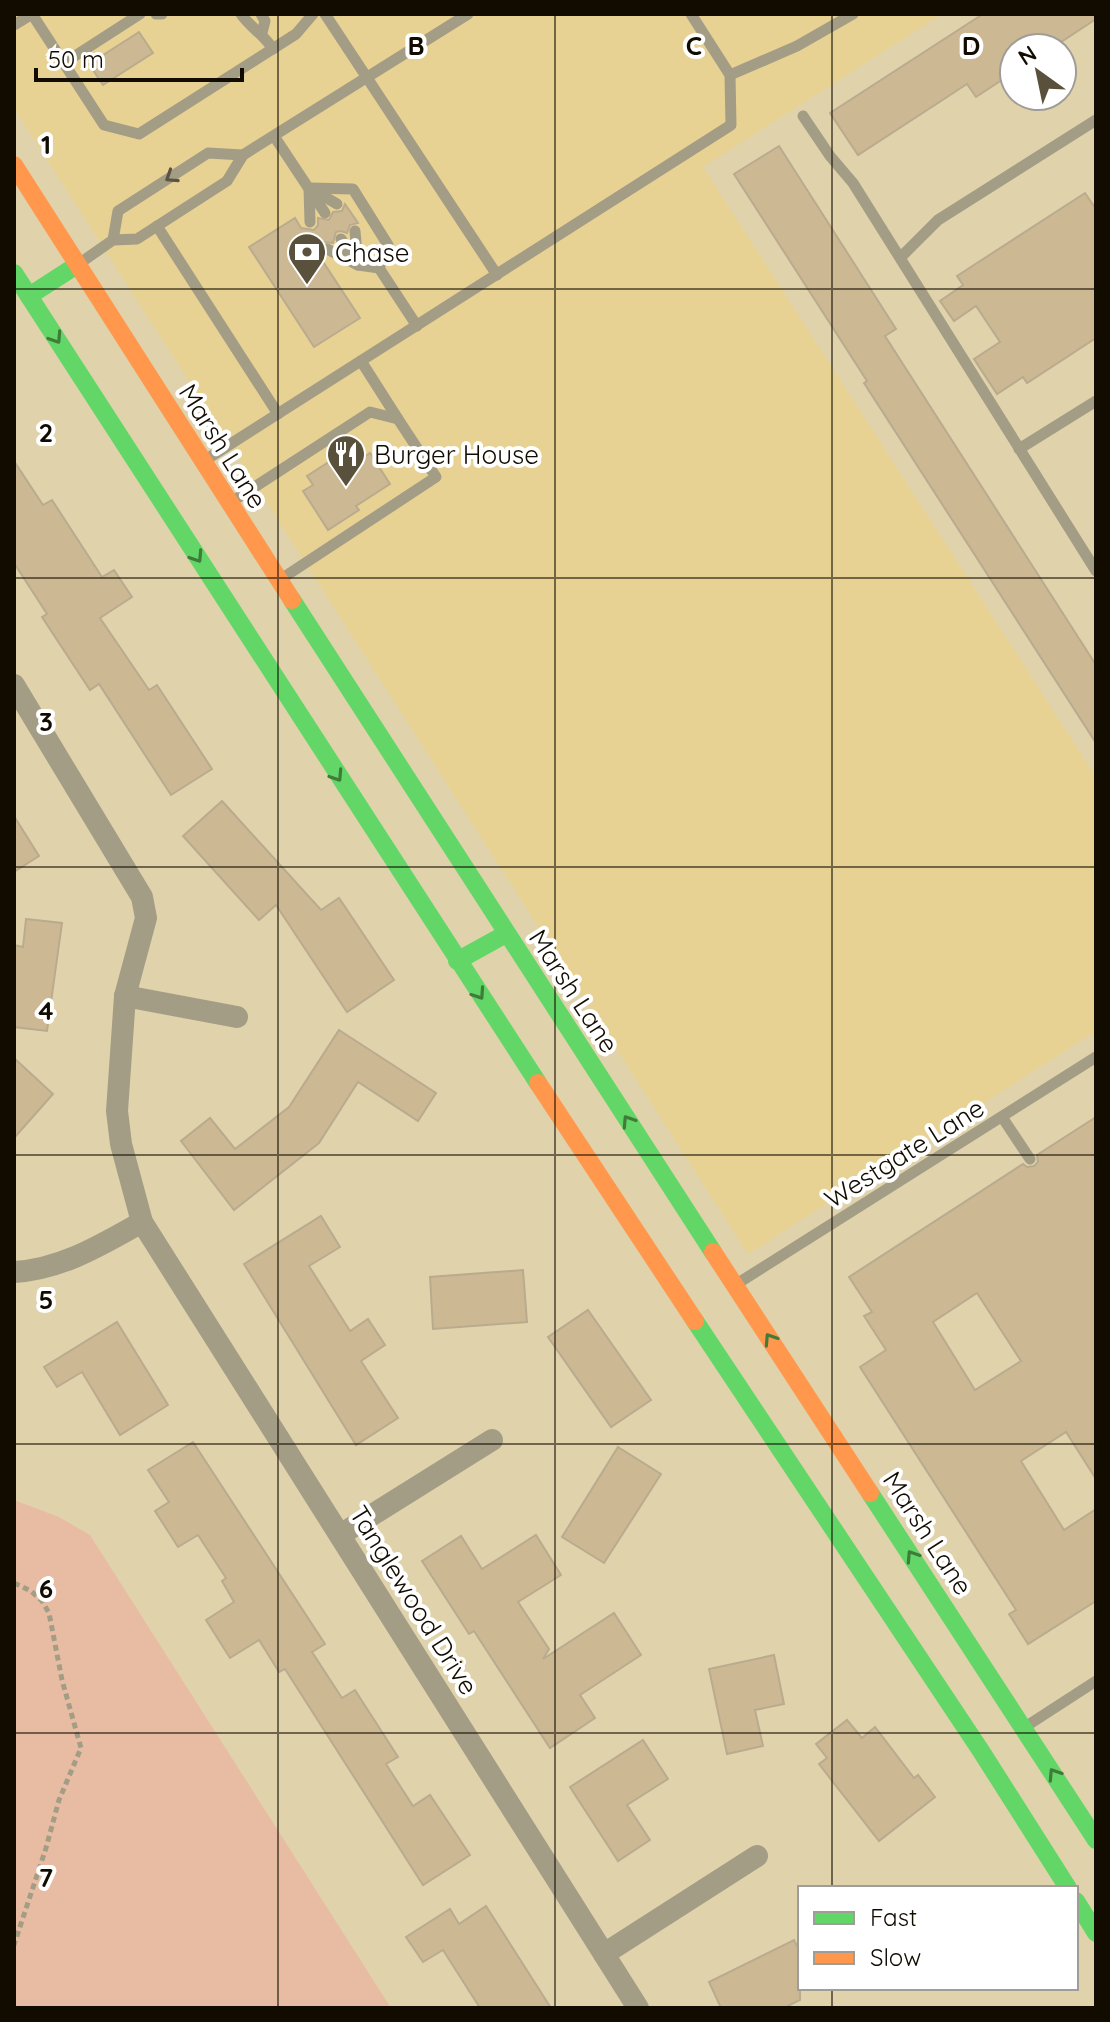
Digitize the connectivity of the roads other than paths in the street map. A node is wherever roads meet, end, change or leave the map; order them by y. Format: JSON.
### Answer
{"nodes":[{"id":1,"x":32,"y":14,"type":"edge"},
{"id":2,"x":140,"y":14,"type":"edge"},
{"id":3,"x":241,"y":14,"type":"edge"},
{"id":4,"x":261,"y":14,"type":"edge"},
{"id":5,"x":313,"y":14,"type":"edge"},
{"id":6,"x":325,"y":14,"type":"edge"},
{"id":7,"x":468,"y":14,"type":"edge"},
{"id":8,"x":691,"y":14,"type":"edge"},
{"id":9,"x":853,"y":14,"type":"edge"},
{"id":10,"x":14,"y":25,"type":"edge"},
{"id":11,"x":262,"y":33,"type":"junction"},
{"id":12,"x":273,"y":49,"type":"junction"},
{"id":13,"x":64,"y":63,"type":"junction"},
{"id":14,"x":730,"y":75,"type":"junction"},
{"id":15,"x":367,"y":78,"type":"junction"},
{"id":16,"x":803,"y":116,"type":"dead end"},
{"id":17,"x":1095,"y":121,"type":"edge"},
{"id":18,"x":274,"y":136,"type":"junction"},
{"id":19,"x":243,"y":155,"type":"junction"},
{"id":20,"x":14,"y":165,"type":"edge"},
{"id":21,"x":309,"y":188,"type":"junction"},
{"id":22,"x":337,"y":204,"type":"dead end"},
{"id":23,"x":325,"y":213,"type":"dead end"},
{"id":24,"x":310,"y":222,"type":"dead end"},
{"id":25,"x":157,"y":226,"type":"junction"},
{"id":26,"x":355,"y":231,"type":"dead end"},
{"id":27,"x":341,"y":239,"type":"dead end"},
{"id":28,"x":113,"y":240,"type":"junction"},
{"id":29,"x":327,"y":249,"type":"dead end"},
{"id":30,"x":901,"y":257,"type":"junction"},
{"id":31,"x":77,"y":265,"type":"junction"},
{"id":32,"x":358,"y":265,"type":"junction"},
{"id":33,"x":379,"y":268,"type":"junction"},
{"id":34,"x":14,"y":273,"type":"edge"},
{"id":35,"x":497,"y":275,"type":"junction"},
{"id":36,"x":29,"y":296,"type":"junction"},
{"id":37,"x":417,"y":326,"type":"junction"},
{"id":38,"x":361,"y":361,"type":"junction"},
{"id":39,"x":1096,"y":401,"type":"edge"},
{"id":40,"x":278,"y":414,"type":"junction"},
{"id":41,"x":398,"y":419,"type":"junction"},
{"id":42,"x":1019,"y":449,"type":"junction"},
{"id":43,"x":203,"y":462,"type":"junction"},
{"id":44,"x":230,"y":504,"type":"junction"},
{"id":45,"x":1096,"y":571,"type":"edge"},
{"id":46,"x":278,"y":581,"type":"junction"},
{"id":47,"x":14,"y":685,"type":"edge"},
{"id":48,"x":506,"y":934,"type":"junction"},
{"id":49,"x":457,"y":961,"type":"junction"},
{"id":50,"x":125,"y":996,"type":"junction"},
{"id":51,"x":237,"y":1017,"type":"dead end"},
{"id":52,"x":1096,"y":1057,"type":"edge"},
{"id":53,"x":1002,"y":1117,"type":"junction"},
{"id":54,"x":1030,"y":1159,"type":"dead end"},
{"id":55,"x":142,"y":1222,"type":"junction"},
{"id":56,"x":14,"y":1272,"type":"edge"},
{"id":57,"x":729,"y":1289,"type":"junction"},
{"id":58,"x":492,"y":1440,"type":"dead end"},
{"id":59,"x":340,"y":1535,"type":"junction"},
{"id":60,"x":1096,"y":1681,"type":"edge"},
{"id":61,"x":1024,"y":1727,"type":"junction"},
{"id":62,"x":992,"y":1745,"type":"junction"},
{"id":63,"x":1096,"y":1840,"type":"edge"},
{"id":64,"x":757,"y":1856,"type":"dead end"},
{"id":65,"x":1067,"y":1886,"type":"edge"},
{"id":66,"x":1078,"y":1904,"type":"edge"},
{"id":67,"x":1096,"y":1933,"type":"edge"},
{"id":68,"x":604,"y":1954,"type":"junction"},
{"id":69,"x":638,"y":2008,"type":"edge"}],
"edges":[{"from":1,"to":10,"type":"lane"},
{"from":1,"to":13,"type":"lane"},
{"from":2,"to":13,"type":"lane"},
{"from":3,"to":11,"type":"lane"},
{"from":4,"to":11,"type":"lane"},
{"from":5,"to":12,"type":"lane"},
{"from":6,"to":15,"type":"lane"},
{"from":7,"to":15,"type":"lane"},
{"from":8,"to":14,"type":"lane"},
{"from":9,"to":14,"type":"lane"},
{"from":11,"to":12,"type":"lane"},
{"from":12,"to":13,"type":"lane"},
{"from":14,"to":35,"type":"lane"},
{"from":15,"to":18,"type":"lane"},
{"from":15,"to":35,"type":"lane"},
{"from":16,"to":30,"type":"lane"},
{"from":17,"to":30,"type":"lane"},
{"from":18,"to":19,"type":"lane"},
{"from":18,"to":21,"type":"lane"},
{"from":19,"to":25,"type":"lane"},
{"from":19,"to":28,"type":"lane","one_way":true},
{"from":20,"to":31,"type":"main road","name":"Marsh Lane"},
{"from":21,"to":22,"type":"lane"},
{"from":21,"to":23,"type":"lane"},
{"from":21,"to":24,"type":"lane"},
{"from":21,"to":33,"type":"lane"},
{"from":25,"to":28,"type":"lane"},
{"from":25,"to":40,"type":"lane"},
{"from":26,"to":32,"type":"lane"},
{"from":27,"to":32,"type":"lane"},
{"from":28,"to":31,"type":"lane"},
{"from":29,"to":32,"type":"lane"},
{"from":30,"to":42,"type":"lane"},
{"from":31,"to":36,"type":"main road"},
{"from":31,"to":43,"type":"main road","name":"Marsh Lane"},
{"from":32,"to":33,"type":"lane"},
{"from":33,"to":37,"type":"lane"},
{"from":34,"to":36,"type":"main road"},
{"from":35,"to":37,"type":"lane"},
{"from":36,"to":49,"type":"main road","one_way":true},
{"from":37,"to":38,"type":"lane"},
{"from":38,"to":40,"type":"lane"},
{"from":38,"to":41,"type":"lane"},
{"from":39,"to":42,"type":"lane"},
{"from":40,"to":43,"type":"lane"},
{"from":41,"to":44,"type":"lane"},
{"from":41,"to":46,"type":"lane"},
{"from":42,"to":45,"type":"lane"},
{"from":43,"to":44,"type":"main road","name":"Marsh Lane"},
{"from":44,"to":46,"type":"main road","name":"Marsh Lane"},
{"from":46,"to":48,"type":"main road","name":"Marsh Lane"},
{"from":47,"to":50,"type":"street","name":"Tanglewood Drive"},
{"from":48,"to":49,"type":"main road"},
{"from":57,"to":48,"type":"main road","name":"Marsh Lane","one_way":true},
{"from":49,"to":62,"type":"main road","one_way":true},
{"from":50,"to":51,"type":"street"},
{"from":50,"to":55,"type":"street","name":"Tanglewood Drive"},
{"from":52,"to":53,"type":"lane","name":"Westgate Lane"},
{"from":53,"to":54,"type":"lane"},
{"from":53,"to":57,"type":"lane","name":"Westgate Lane"},
{"from":55,"to":56,"type":"street"},
{"from":55,"to":59,"type":"street","name":"Tanglewood Drive"},
{"from":61,"to":57,"type":"main road","name":"Marsh Lane","one_way":true},
{"from":58,"to":59,"type":"street"},
{"from":59,"to":68,"type":"street","name":"Tanglewood Drive"},
{"from":60,"to":61,"type":"lane"},
{"from":61,"to":62,"type":"main road"},
{"from":63,"to":61,"type":"main road","name":"Marsh Lane","one_way":true},
{"from":62,"to":65,"type":"main road"},
{"from":64,"to":68,"type":"street"},
{"from":66,"to":67,"type":"main road"},
{"from":68,"to":69,"type":"street","name":"Tanglewood Drive"}]}
